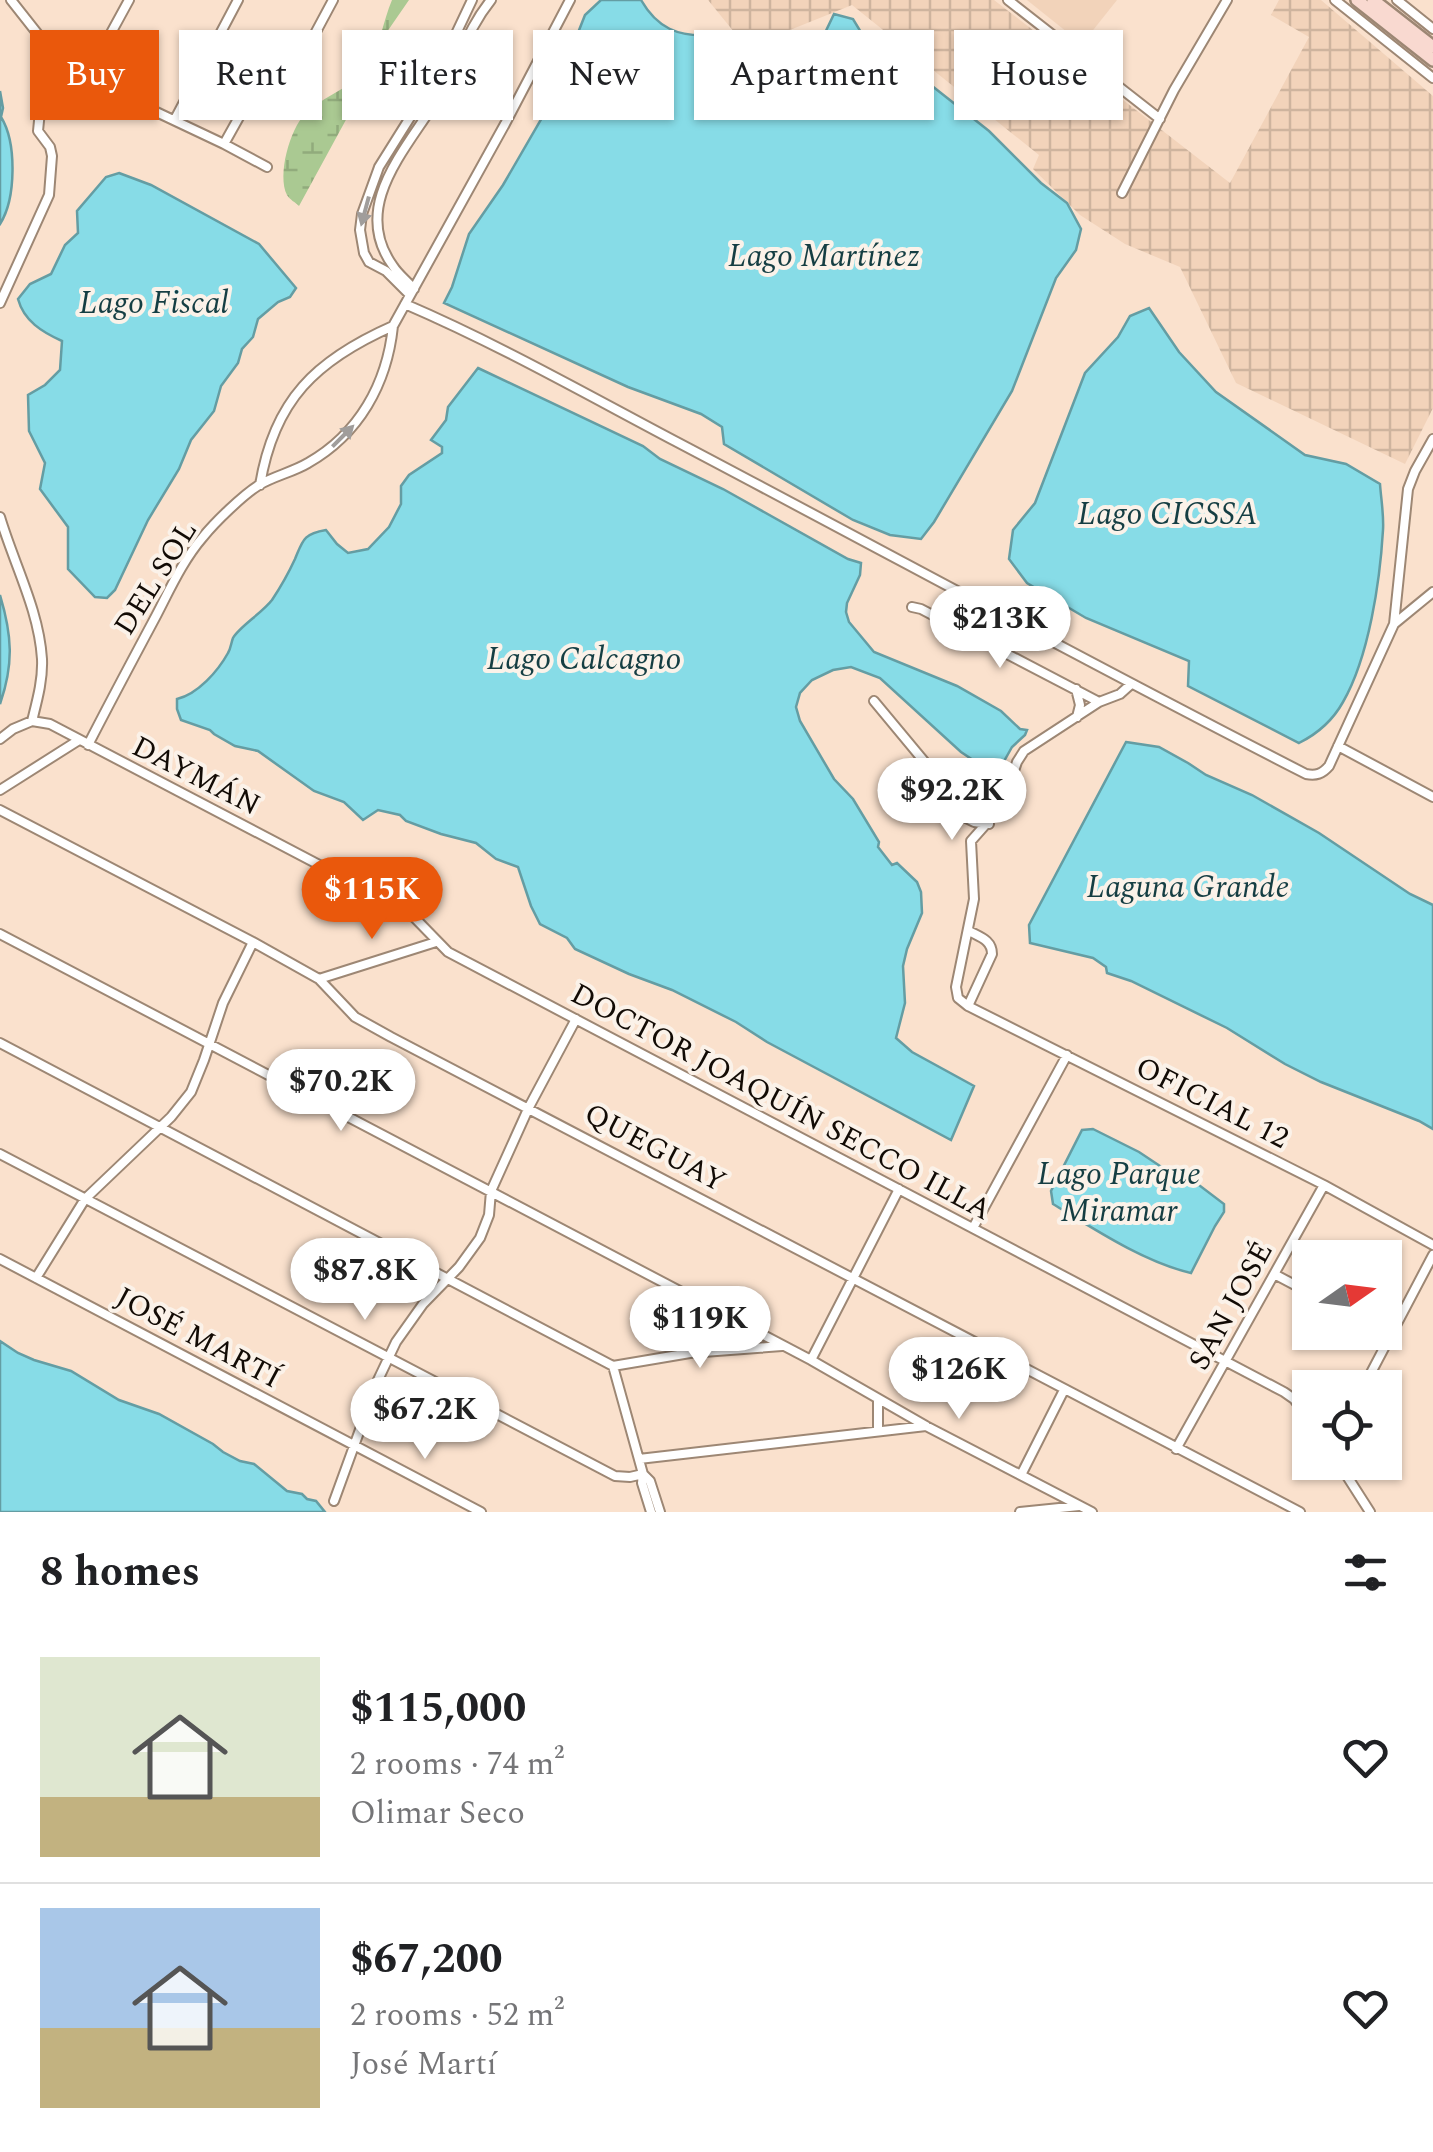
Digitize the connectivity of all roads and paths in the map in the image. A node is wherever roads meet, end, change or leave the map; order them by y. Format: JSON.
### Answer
{"nodes":[{"id":1,"x":129,"y":0,"type":"edge"},
{"id":2,"x":238,"y":0,"type":"edge"},
{"id":3,"x":333,"y":0,"type":"edge"},
{"id":4,"x":472,"y":0,"type":"edge"},
{"id":5,"x":492,"y":0,"type":"edge"},
{"id":6,"x":570,"y":0,"type":"edge"},
{"id":7,"x":1008,"y":0,"type":"edge"},
{"id":8,"x":1228,"y":0,"type":"edge"},
{"id":9,"x":1335,"y":0,"type":"edge"},
{"id":10,"x":1358,"y":0,"type":"edge"},
{"id":11,"x":1374,"y":0,"type":"edge"},
{"id":12,"x":1396,"y":0,"type":"edge"},
{"id":13,"x":16,"y":2,"type":"edge"},
{"id":14,"x":1433,"y":29,"type":"edge"},
{"id":15,"x":36,"y":30,"type":"edge"},
{"id":16,"x":113,"y":30,"type":"edge"},
{"id":17,"x":458,"y":30,"type":"edge"},
{"id":18,"x":470,"y":30,"type":"edge"},
{"id":19,"x":1433,"y":47,"type":"edge"},
{"id":20,"x":1433,"y":60,"type":"edge"},
{"id":21,"x":1433,"y":78,"type":"edge"},
{"id":22,"x":159,"y":112,"type":"edge"},
{"id":23,"x":175,"y":119,"type":"junction"},
{"id":24,"x":1160,"y":119,"type":"junction"},
{"id":25,"x":39,"y":120,"type":"edge"},
{"id":26,"x":409,"y":120,"type":"edge"},
{"id":27,"x":423,"y":120,"type":"edge"},
{"id":28,"x":224,"y":144,"type":"junction"},
{"id":29,"x":267,"y":168,"type":"dead end"},
{"id":30,"x":379,"y":168,"type":"junction"},
{"id":31,"x":390,"y":172,"type":"junction"},
{"id":32,"x":1122,"y":193,"type":"dead end"},
{"id":33,"x":412,"y":292,"type":"junction"},
{"id":34,"x":0,"y":303,"type":"edge"},
{"id":35,"x":405,"y":304,"type":"junction"},
{"id":36,"x":393,"y":326,"type":"junction"},
{"id":37,"x":1433,"y":439,"type":"edge"},
{"id":38,"x":260,"y":485,"type":"junction"},
{"id":39,"x":0,"y":518,"type":"edge"},
{"id":40,"x":1433,"y":592,"type":"edge"},
{"id":41,"x":912,"y":607,"type":"dead end"},
{"id":42,"x":1394,"y":624,"type":"junction"},
{"id":43,"x":1130,"y":685,"type":"junction"},
{"id":44,"x":1076,"y":689,"type":"junction"},
{"id":45,"x":874,"y":700,"type":"dead end"},
{"id":46,"x":1099,"y":702,"type":"junction"},
{"id":47,"x":1077,"y":717,"type":"junction"},
{"id":48,"x":32,"y":721,"type":"junction"},
{"id":49,"x":0,"y":739,"type":"edge"},
{"id":50,"x":83,"y":742,"type":"junction"},
{"id":51,"x":1338,"y":746,"type":"junction"},
{"id":52,"x":0,"y":790,"type":"edge"},
{"id":53,"x":1433,"y":797,"type":"edge"},
{"id":54,"x":0,"y":810,"type":"edge"},
{"id":55,"x":966,"y":818,"type":"junction"},
{"id":56,"x":988,"y":824,"type":"junction"},
{"id":57,"x":971,"y":841,"type":"junction"},
{"id":58,"x":968,"y":931,"type":"junction"},
{"id":59,"x":0,"y":934,"type":"edge"},
{"id":60,"x":253,"y":942,"type":"junction"},
{"id":61,"x":436,"y":942,"type":"junction"},
{"id":62,"x":319,"y":978,"type":"junction"},
{"id":63,"x":968,"y":1006,"type":"junction"},
{"id":64,"x":576,"y":1019,"type":"junction"},
{"id":65,"x":0,"y":1043,"type":"edge"},
{"id":66,"x":210,"y":1043,"type":"junction"},
{"id":67,"x":1067,"y":1055,"type":"junction"},
{"id":68,"x":530,"y":1107,"type":"junction"},
{"id":69,"x":159,"y":1128,"type":"junction"},
{"id":70,"x":0,"y":1154,"type":"edge"},
{"id":71,"x":1324,"y":1185,"type":"junction"},
{"id":72,"x":899,"y":1189,"type":"junction"},
{"id":73,"x":491,"y":1192,"type":"junction"},
{"id":74,"x":84,"y":1199,"type":"junction"},
{"id":75,"x":973,"y":1228,"type":"junction"},
{"id":76,"x":1433,"y":1245,"type":"edge"},
{"id":77,"x":1433,"y":1255,"type":"edge"},
{"id":78,"x":0,"y":1259,"type":"edge"},
{"id":79,"x":1274,"y":1274,"type":"junction"},
{"id":80,"x":853,"y":1277,"type":"junction"},
{"id":81,"x":36,"y":1278,"type":"junction"},
{"id":82,"x":448,"y":1280,"type":"junction"},
{"id":83,"x":1292,"y":1284,"type":"edge"},
{"id":84,"x":1402,"y":1308,"type":"edge"},
{"id":85,"x":763,"y":1336,"type":"junction"},
{"id":86,"x":782,"y":1346,"type":"junction"},
{"id":87,"x":759,"y":1348,"type":"junction"},
{"id":88,"x":389,"y":1356,"type":"junction"},
{"id":89,"x":811,"y":1360,"type":"junction"},
{"id":90,"x":1225,"y":1361,"type":"junction"},
{"id":91,"x":613,"y":1366,"type":"junction"},
{"id":92,"x":1064,"y":1390,"type":"junction"},
{"id":93,"x":1292,"y":1398,"type":"edge"},
{"id":94,"x":878,"y":1399,"type":"junction"},
{"id":95,"x":926,"y":1426,"type":"junction"},
{"id":96,"x":878,"y":1431,"type":"junction"},
{"id":97,"x":353,"y":1446,"type":"junction"},
{"id":98,"x":1176,"y":1449,"type":"junction"},
{"id":99,"x":638,"y":1459,"type":"junction"},
{"id":100,"x":642,"y":1474,"type":"junction"},
{"id":101,"x":1021,"y":1474,"type":"junction"},
{"id":102,"x":1350,"y":1480,"type":"edge"},
{"id":103,"x":334,"y":1501,"type":"dead end"},
{"id":104,"x":1080,"y":1506,"type":"junction"},
{"id":105,"x":481,"y":1512,"type":"edge"},
{"id":106,"x":651,"y":1512,"type":"edge"},
{"id":107,"x":660,"y":1512,"type":"edge"},
{"id":108,"x":1020,"y":1512,"type":"edge"},
{"id":109,"x":1092,"y":1512,"type":"edge"},
{"id":110,"x":1300,"y":1512,"type":"edge"},
{"id":111,"x":1370,"y":1512,"type":"edge"}],
"edges":[{"from":1,"to":16,"type":"street"},
{"from":2,"to":23,"type":"street"},
{"from":3,"to":28,"type":"street"},
{"from":4,"to":17,"type":"street"},
{"from":5,"to":18,"type":"street"},
{"from":6,"to":33,"type":"street","name":"DEL SOL"},
{"from":7,"to":24,"type":"street"},
{"from":8,"to":24,"type":"street"},
{"from":9,"to":21,"type":"street"},
{"from":10,"to":20,"type":"main road"},
{"from":11,"to":19,"type":"main road"},
{"from":12,"to":14,"type":"street"},
{"from":13,"to":15,"type":"street"},
{"from":22,"to":23,"type":"street"},
{"from":23,"to":28,"type":"street"},
{"from":24,"to":32,"type":"street"},
{"from":25,"to":34,"type":"street"},
{"from":26,"to":30,"type":"street"},
{"from":27,"to":31,"type":"street"},
{"from":28,"to":29,"type":"street"},
{"from":30,"to":31,"type":"street"},
{"from":30,"to":33,"type":"street","one_way":true},
{"from":31,"to":33,"type":"street"},
{"from":33,"to":35,"type":"street","name":"DEL SOL"},
{"from":35,"to":36,"type":"street","name":"DEL SOL"},
{"from":35,"to":43,"type":"street"},
{"from":36,"to":38,"type":"street"},
{"from":38,"to":36,"type":"street","name":"DEL SOL","one_way":true},
{"from":37,"to":42,"type":"street"},
{"from":38,"to":50,"type":"street","name":"DEL SOL"},
{"from":39,"to":48,"type":"street"},
{"from":40,"to":42,"type":"street"},
{"from":41,"to":44,"type":"street"},
{"from":42,"to":51,"type":"street"},
{"from":43,"to":46,"type":"street"},
{"from":43,"to":51,"type":"street"},
{"from":44,"to":46,"type":"street"},
{"from":44,"to":47,"type":"street"},
{"from":45,"to":55,"type":"street"},
{"from":46,"to":47,"type":"street"},
{"from":47,"to":56,"type":"street"},
{"from":48,"to":49,"type":"street"},
{"from":48,"to":50,"type":"street","name":"DAYMÁN"},
{"from":50,"to":52,"type":"street"},
{"from":50,"to":61,"type":"street","name":"DAYMÁN"},
{"from":51,"to":53,"type":"street"},
{"from":54,"to":60,"type":"street","name":"QUEGUAY"},
{"from":55,"to":56,"type":"street"},
{"from":55,"to":57,"type":"street"},
{"from":56,"to":57,"type":"street"},
{"from":57,"to":58,"type":"street"},
{"from":58,"to":63,"type":"street"},
{"from":58,"to":63,"type":"street"},
{"from":59,"to":66,"type":"street"},
{"from":60,"to":62,"type":"street","name":"QUEGUAY"},
{"from":60,"to":66,"type":"street"},
{"from":61,"to":62,"type":"street"},
{"from":61,"to":64,"type":"street","name":"DOCTOR JOAQUÍN SECCO ILLA"},
{"from":62,"to":68,"type":"street","name":"QUEGUAY"},
{"from":63,"to":67,"type":"street","name":"OFICIAL 12"},
{"from":64,"to":68,"type":"street"},
{"from":64,"to":72,"type":"street","name":"DOCTOR JOAQUÍN SECCO ILLA"},
{"from":65,"to":69,"type":"street"},
{"from":66,"to":69,"type":"street"},
{"from":66,"to":73,"type":"street"},
{"from":67,"to":71,"type":"street","name":"OFICIAL 12"},
{"from":67,"to":75,"type":"street"},
{"from":68,"to":73,"type":"street"},
{"from":68,"to":80,"type":"street","name":"QUEGUAY"},
{"from":69,"to":74,"type":"street"},
{"from":69,"to":82,"type":"street"},
{"from":70,"to":74,"type":"street"},
{"from":71,"to":76,"type":"street","name":"OFICIAL 12"},
{"from":71,"to":79,"type":"street","name":"SAN JOSÉ"},
{"from":72,"to":75,"type":"street","name":"DOCTOR JOAQUÍN SECCO ILLA"},
{"from":72,"to":80,"type":"street"},
{"from":73,"to":82,"type":"street"},
{"from":73,"to":85,"type":"street"},
{"from":74,"to":81,"type":"street"},
{"from":74,"to":88,"type":"street"},
{"from":75,"to":90,"type":"street","name":"DOCTOR JOAQUÍN SECCO ILLA"},
{"from":77,"to":84,"type":"street"},
{"from":78,"to":81,"type":"street","name":"JOSÉ MARTÍ"},
{"from":79,"to":83,"type":"street"},
{"from":79,"to":90,"type":"street","name":"SAN JOSÉ"},
{"from":80,"to":89,"type":"street"},
{"from":80,"to":92,"type":"street","name":"QUEGUAY"},
{"from":81,"to":97,"type":"street","name":"JOSÉ MARTÍ"},
{"from":82,"to":88,"type":"street"},
{"from":82,"to":91,"type":"street"},
{"from":85,"to":86,"type":"street"},
{"from":85,"to":87,"type":"street"},
{"from":86,"to":87,"type":"street"},
{"from":86,"to":89,"type":"street"},
{"from":87,"to":91,"type":"street"},
{"from":88,"to":97,"type":"street"},
{"from":88,"to":100,"type":"street"},
{"from":89,"to":94,"type":"street"},
{"from":90,"to":93,"type":"street","name":"DOCTOR JOAQUÍN SECCO ILLA"},
{"from":90,"to":98,"type":"street","name":"SAN JOSÉ"},
{"from":91,"to":99,"type":"street"},
{"from":92,"to":98,"type":"street","name":"QUEGUAY"},
{"from":92,"to":101,"type":"street"},
{"from":94,"to":95,"type":"street"},
{"from":94,"to":96,"type":"street"},
{"from":95,"to":96,"type":"street"},
{"from":95,"to":101,"type":"street"},
{"from":96,"to":99,"type":"street"},
{"from":97,"to":103,"type":"street"},
{"from":97,"to":105,"type":"street","name":"JOSÉ MARTÍ"},
{"from":98,"to":110,"type":"street","name":"QUEGUAY"},
{"from":99,"to":100,"type":"street"},
{"from":100,"to":106,"type":"street"},
{"from":100,"to":107,"type":"street"},
{"from":101,"to":104,"type":"street"},
{"from":102,"to":111,"type":"street"},
{"from":104,"to":108,"type":"street"},
{"from":104,"to":109,"type":"street"}]}
